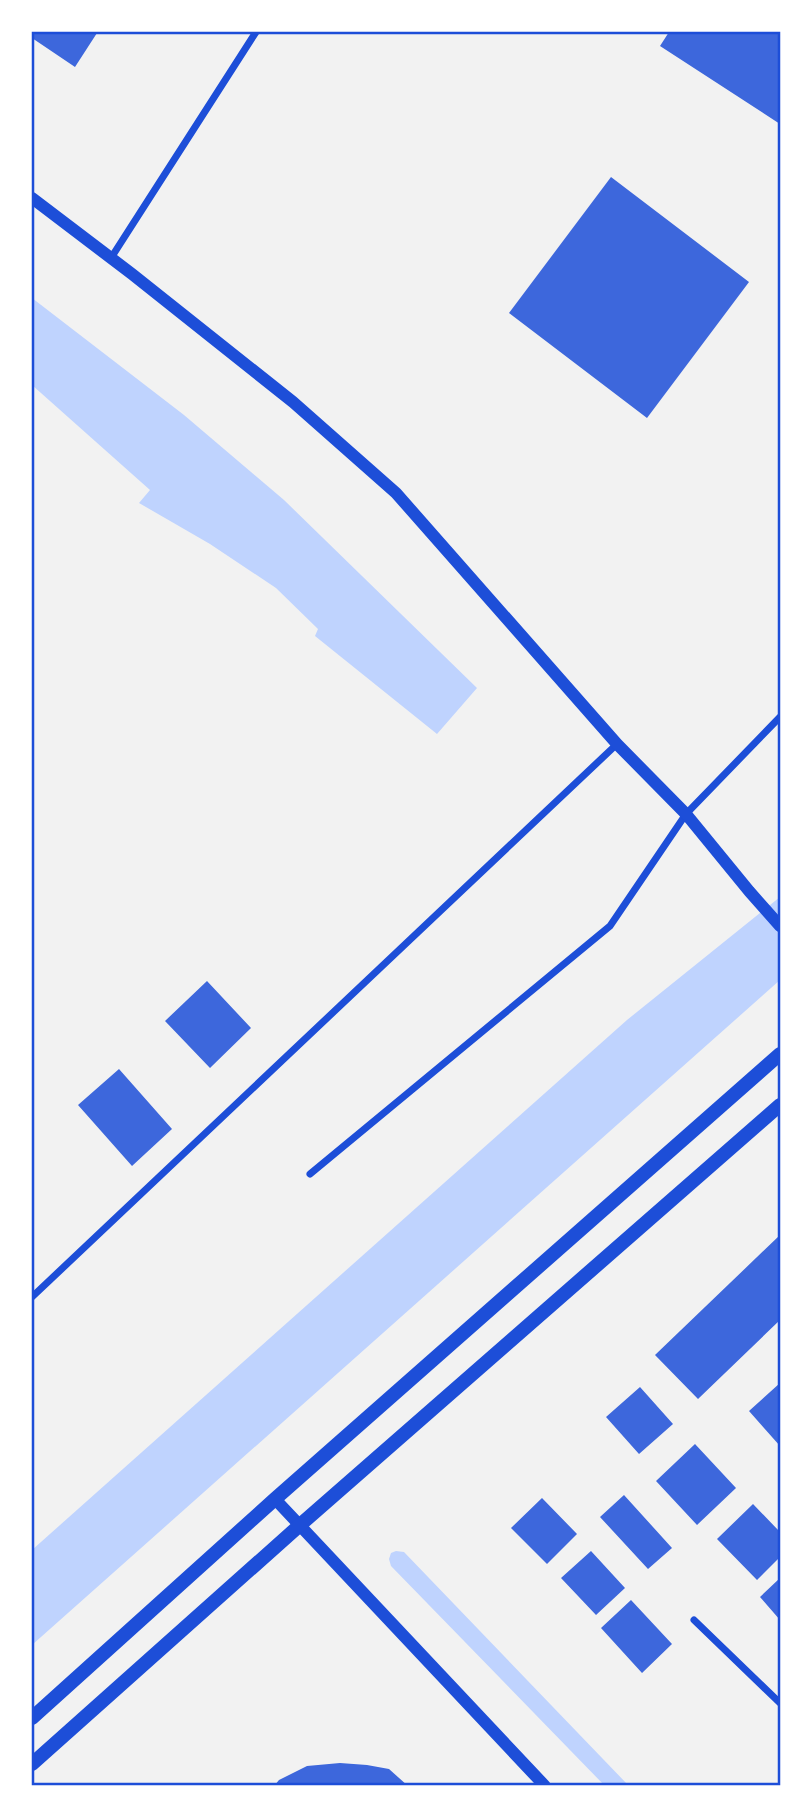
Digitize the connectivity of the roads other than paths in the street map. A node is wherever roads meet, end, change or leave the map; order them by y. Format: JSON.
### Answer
{"nodes":[{"id":1,"x":256,"y":32,"type":"edge"},
{"id":2,"x":32,"y":198,"type":"edge"},
{"id":3,"x":111,"y":258,"type":"junction"},
{"id":4,"x":780,"y":717,"type":"edge"},
{"id":5,"x":617,"y":744,"type":"junction"},
{"id":6,"x":686,"y":814,"type":"junction"},
{"id":7,"x":780,"y":926,"type":"edge"},
{"id":8,"x":780,"y":1054,"type":"edge"},
{"id":9,"x":780,"y":1105,"type":"edge"},
{"id":10,"x":310,"y":1174,"type":"dead end"},
{"id":11,"x":32,"y":1297,"type":"edge"},
{"id":12,"x":275,"y":1499,"type":"junction"},
{"id":13,"x":300,"y":1525,"type":"junction"},
{"id":14,"x":694,"y":1620,"type":"dead end"},
{"id":15,"x":780,"y":1703,"type":"edge"},
{"id":16,"x":32,"y":1718,"type":"edge"},
{"id":17,"x":32,"y":1764,"type":"edge"},
{"id":18,"x":545,"y":1786,"type":"edge"}],
"edges":[{"from":1,"to":3,"type":"street"},
{"from":2,"to":3,"type":"street"},
{"from":3,"to":5,"type":"street"},
{"from":4,"to":6,"type":"street"},
{"from":5,"to":6,"type":"street"},
{"from":5,"to":11,"type":"street"},
{"from":6,"to":7,"type":"street"},
{"from":6,"to":10,"type":"street"},
{"from":8,"to":12,"type":"main road"},
{"from":9,"to":13,"type":"main road"},
{"from":12,"to":13,"type":"street"},
{"from":12,"to":16,"type":"main road"},
{"from":13,"to":17,"type":"main road"},
{"from":13,"to":18,"type":"street"},
{"from":14,"to":15,"type":"street"}]}
